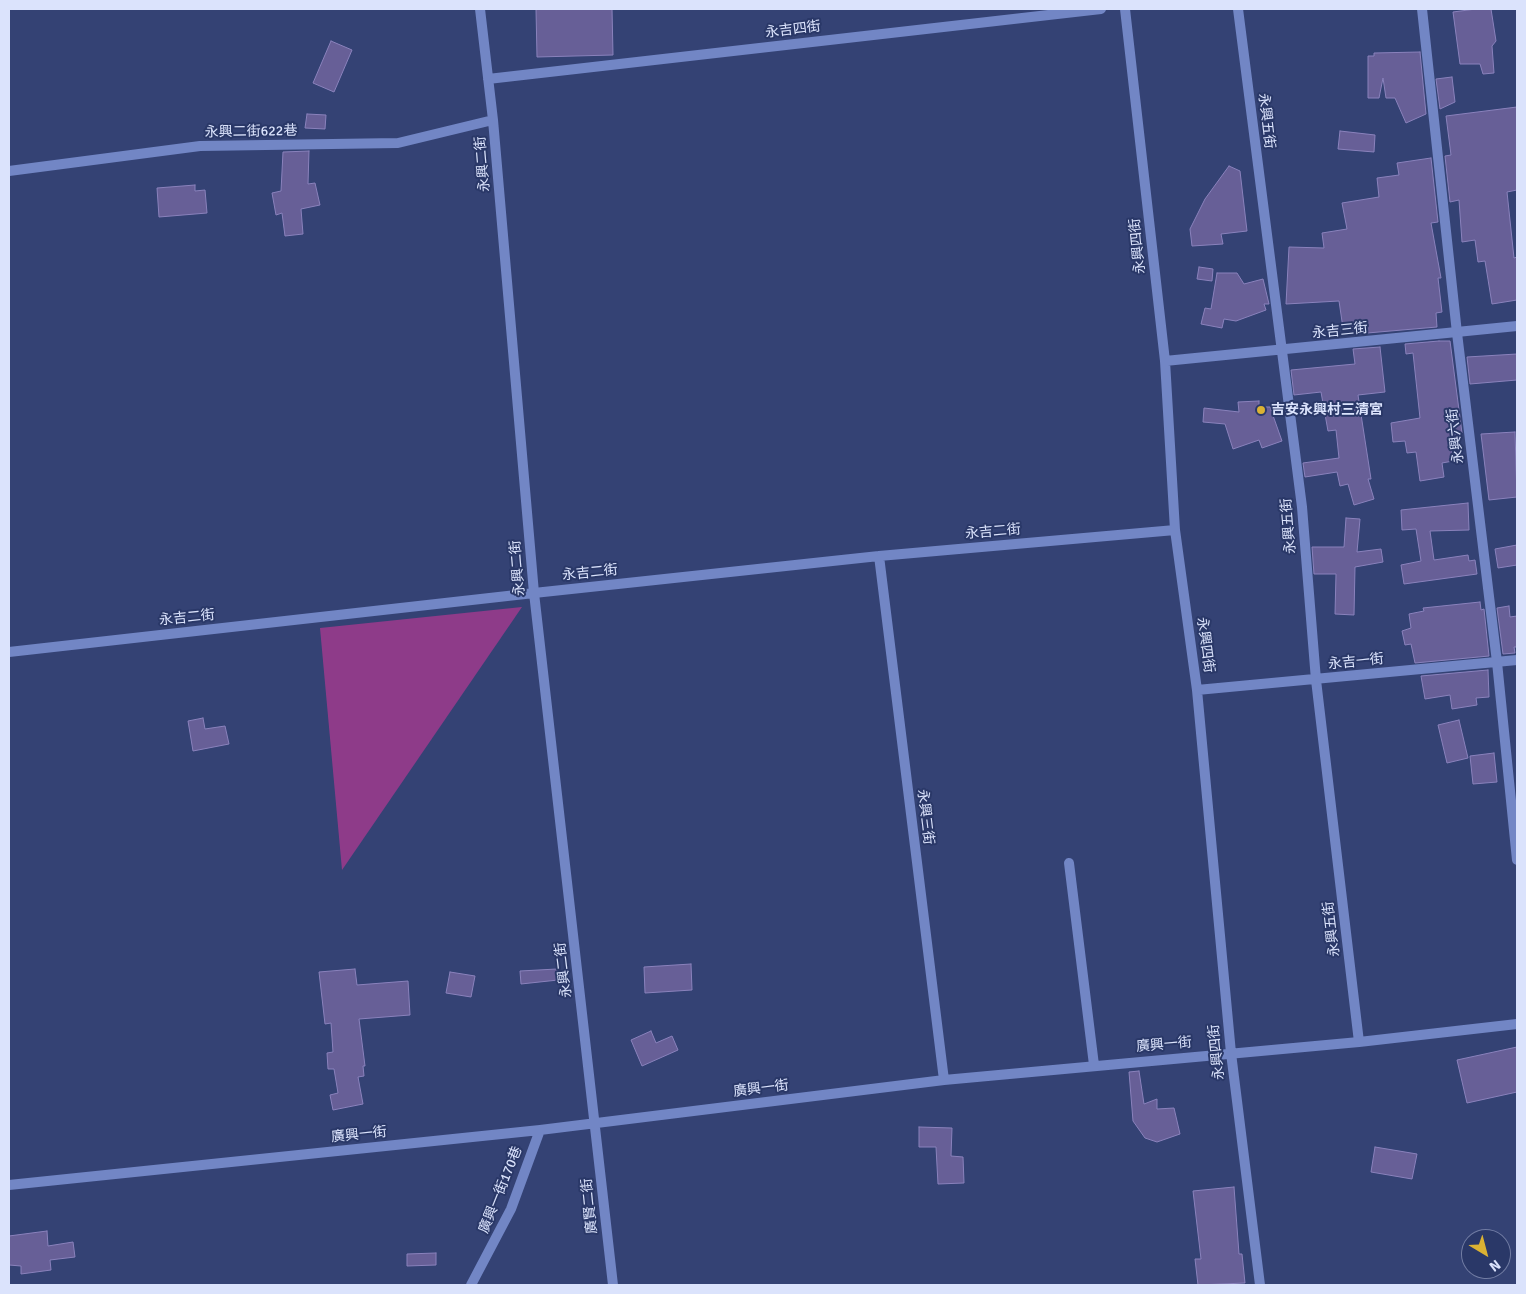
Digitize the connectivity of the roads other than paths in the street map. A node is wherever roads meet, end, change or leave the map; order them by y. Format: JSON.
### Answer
{"nodes":[{"id":1,"x":480,"y":9,"type":"edge"},
{"id":2,"x":1100,"y":9,"type":"edge"},
{"id":3,"x":1125,"y":9,"type":"edge"},
{"id":4,"x":1238,"y":9,"type":"edge"},
{"id":5,"x":1422,"y":9,"type":"edge"},
{"id":6,"x":488,"y":79,"type":"junction"},
{"id":7,"x":493,"y":120,"type":"junction"},
{"id":8,"x":9,"y":171,"type":"edge"},
{"id":9,"x":1517,"y":326,"type":"edge"},
{"id":10,"x":1458,"y":333,"type":"junction"},
{"id":11,"x":1282,"y":350,"type":"junction"},
{"id":12,"x":1165,"y":361,"type":"junction"},
{"id":13,"x":1174,"y":530,"type":"junction"},
{"id":14,"x":879,"y":556,"type":"junction"},
{"id":15,"x":534,"y":593,"type":"junction"},
{"id":16,"x":9,"y":652,"type":"edge"},
{"id":17,"x":1517,"y":660,"type":"edge"},
{"id":18,"x":1498,"y":662,"type":"junction"},
{"id":19,"x":1316,"y":680,"type":"junction"},
{"id":20,"x":1197,"y":690,"type":"junction"},
{"id":21,"x":1517,"y":860,"type":"edge"},
{"id":22,"x":1069,"y":863,"type":"dead end"},
{"id":23,"x":1517,"y":1024,"type":"edge"},
{"id":24,"x":1359,"y":1042,"type":"junction"},
{"id":25,"x":1230,"y":1053,"type":"junction"},
{"id":26,"x":1094,"y":1065,"type":"junction"},
{"id":27,"x":944,"y":1080,"type":"junction"},
{"id":28,"x":595,"y":1123,"type":"junction"},
{"id":29,"x":540,"y":1130,"type":"junction"},
{"id":30,"x":9,"y":1185,"type":"edge"},
{"id":31,"x":470,"y":1285,"type":"edge"},
{"id":32,"x":613,"y":1285,"type":"edge"},
{"id":33,"x":1260,"y":1285,"type":"edge"}],
"edges":[{"from":1,"to":6,"type":"street","name":"永興二街"},
{"from":2,"to":6,"type":"street","name":"永吉四街"},
{"from":3,"to":12,"type":"street","name":"永興四街"},
{"from":4,"to":11,"type":"street","name":"永興五街"},
{"from":5,"to":10,"type":"street","name":"永興六街"},
{"from":6,"to":7,"type":"street","name":"永興二街"},
{"from":7,"to":8,"type":"street","name":"永興二街622巷"},
{"from":7,"to":15,"type":"street","name":"永興二街"},
{"from":9,"to":10,"type":"street","name":"永吉三街"},
{"from":10,"to":11,"type":"street","name":"永吉三街"},
{"from":10,"to":18,"type":"street","name":"永興六街"},
{"from":11,"to":12,"type":"street","name":"永吉三街"},
{"from":11,"to":19,"type":"street","name":"永興五街"},
{"from":12,"to":13,"type":"street","name":"永興四街"},
{"from":13,"to":14,"type":"street","name":"永吉二街"},
{"from":13,"to":20,"type":"street","name":"永興四街"},
{"from":14,"to":15,"type":"street","name":"永吉二街"},
{"from":14,"to":27,"type":"street","name":"永興三街"},
{"from":15,"to":16,"type":"street","name":"永吉二街"},
{"from":15,"to":28,"type":"street","name":"永興二街"},
{"from":17,"to":18,"type":"street","name":"永吉一街"},
{"from":18,"to":19,"type":"street","name":"永吉一街"},
{"from":18,"to":21,"type":"street","name":"永興六街"},
{"from":19,"to":20,"type":"street","name":"永吉一街"},
{"from":19,"to":24,"type":"street","name":"永興五街"},
{"from":20,"to":25,"type":"street","name":"永興四街"},
{"from":22,"to":26,"type":"street"},
{"from":23,"to":24,"type":"street","name":"廣興一街"},
{"from":24,"to":25,"type":"street","name":"廣興一街"},
{"from":25,"to":26,"type":"street","name":"廣興一街"},
{"from":25,"to":33,"type":"street","name":"永興四街"},
{"from":26,"to":27,"type":"street","name":"廣興一街"},
{"from":27,"to":28,"type":"street","name":"廣興一街"},
{"from":28,"to":29,"type":"street","name":"廣興一街"},
{"from":28,"to":32,"type":"street","name":"廣賢二街"},
{"from":29,"to":30,"type":"street","name":"廣興一街"},
{"from":29,"to":31,"type":"street","name":"廣興一街170巷"}]}
